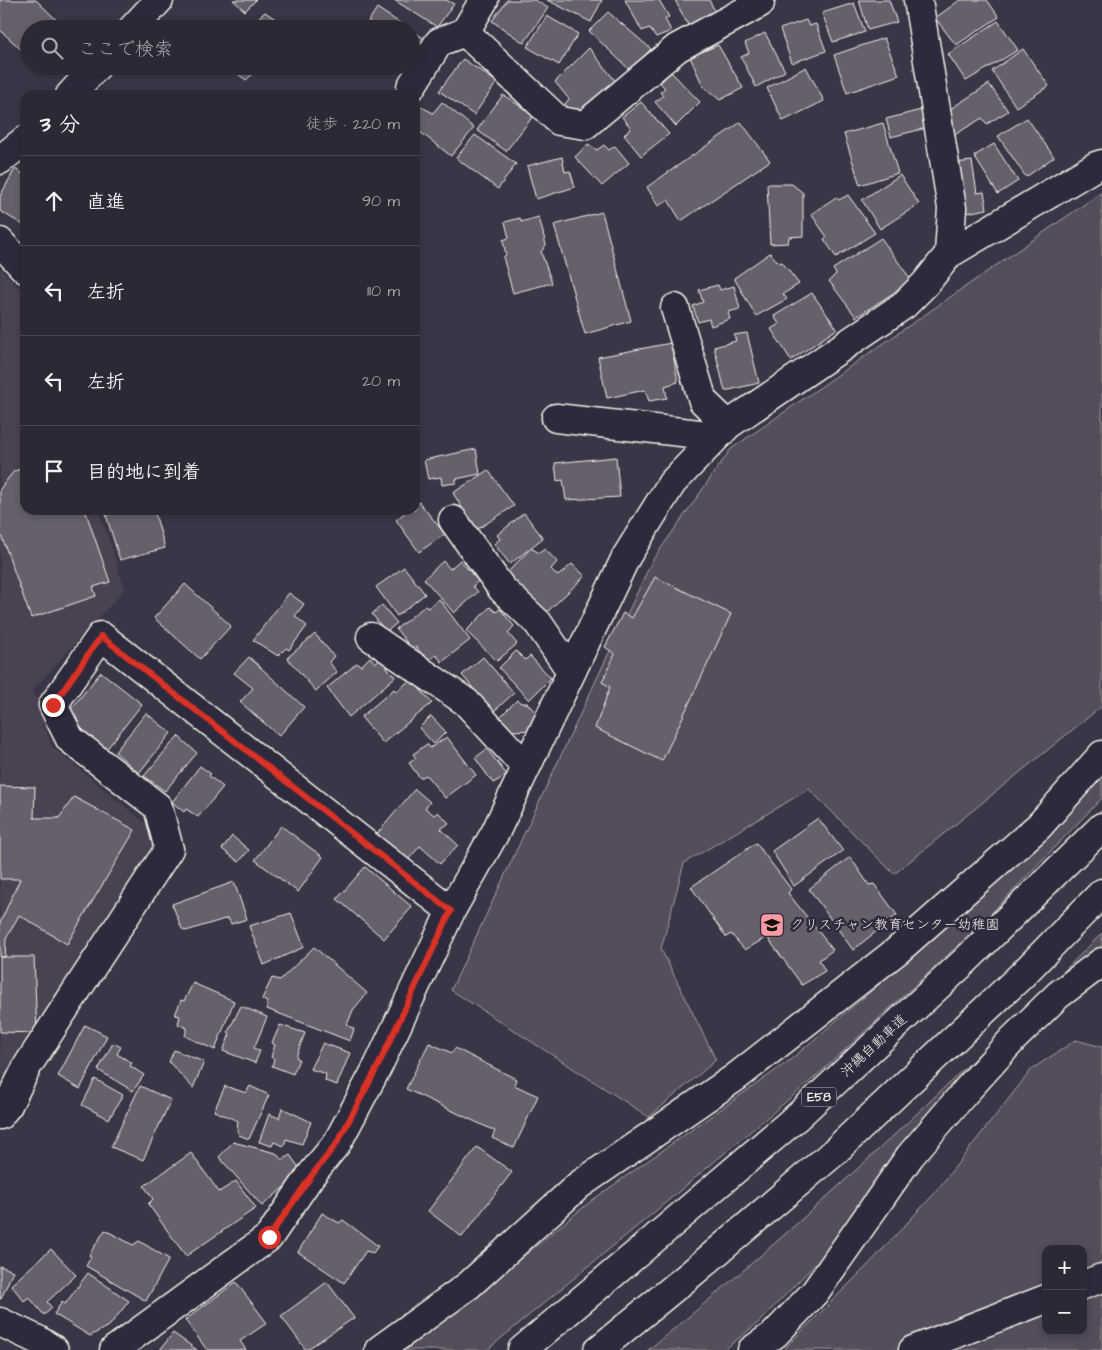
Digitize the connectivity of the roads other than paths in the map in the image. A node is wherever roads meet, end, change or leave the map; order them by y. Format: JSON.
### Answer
{"nodes":[{"id":1,"x":159,"y":0,"type":"edge"},
{"id":2,"x":484,"y":0,"type":"edge"},
{"id":3,"x":760,"y":0,"type":"edge"},
{"id":4,"x":918,"y":0,"type":"edge"},
{"id":5,"x":140,"y":20,"type":"edge"},
{"id":6,"x":464,"y":32,"type":"junction"},
{"id":7,"x":420,"y":73,"type":"edge"},
{"id":8,"x":89,"y":75,"type":"edge"},
{"id":9,"x":418,"y":75,"type":"edge"},
{"id":10,"x":411,"y":87,"type":"dead end"},
{"id":11,"x":75,"y":90,"type":"edge"},
{"id":12,"x":1102,"y":164,"type":"edge"},
{"id":13,"x":0,"y":242,"type":"edge"},
{"id":14,"x":949,"y":254,"type":"junction"},
{"id":15,"x":20,"y":264,"type":"edge"},
{"id":16,"x":675,"y":308,"type":"dead end"},
{"id":17,"x":556,"y":418,"type":"dead end"},
{"id":18,"x":722,"y":430,"type":"junction"},
{"id":19,"x":453,"y":520,"type":"dead end"},
{"id":20,"x":372,"y":637,"type":"dead end"},
{"id":21,"x":572,"y":671,"type":"junction"},
{"id":22,"x":1102,"y":755,"type":"edge"},
{"id":23,"x":526,"y":767,"type":"junction"},
{"id":24,"x":1102,"y":827,"type":"edge"},
{"id":25,"x":1102,"y":893,"type":"edge"},
{"id":26,"x":451,"y":911,"type":"junction"},
{"id":27,"x":1102,"y":962,"type":"edge"},
{"id":28,"x":0,"y":1116,"type":"edge"},
{"id":29,"x":1102,"y":1278,"type":"edge"},
{"id":30,"x":1087,"y":1284,"type":"edge"},
{"id":31,"x":1042,"y":1301,"type":"edge"},
{"id":32,"x":0,"y":1322,"type":"edge"},
{"id":33,"x":54,"y":1350,"type":"edge"},
{"id":34,"x":114,"y":1350,"type":"edge"},
{"id":35,"x":379,"y":1350,"type":"edge"},
{"id":36,"x":522,"y":1350,"type":"edge"},
{"id":37,"x":598,"y":1350,"type":"edge"},
{"id":38,"x":752,"y":1350,"type":"edge"},
{"id":39,"x":913,"y":1350,"type":"edge"}],
"edges":[{"from":1,"to":5,"type":"main road"},
{"from":2,"to":6,"type":"main road"},
{"from":3,"to":6,"type":"main road"},
{"from":4,"to":14,"type":"main road"},
{"from":6,"to":7,"type":"main road"},
{"from":8,"to":11,"type":"main road"},
{"from":9,"to":10,"type":"main road"},
{"from":12,"to":14,"type":"main road"},
{"from":13,"to":15,"type":"main road"},
{"from":14,"to":18,"type":"main road"},
{"from":16,"to":18,"type":"main road"},
{"from":17,"to":18,"type":"main road"},
{"from":18,"to":21,"type":"main road"},
{"from":19,"to":21,"type":"main road"},
{"from":20,"to":23,"type":"main road"},
{"from":21,"to":23,"type":"main road"},
{"from":22,"to":35,"type":"main road"},
{"from":23,"to":26,"type":"main road"},
{"from":24,"to":36,"type":"main road","name":"沖縄自動車道","number":"E58"},
{"from":25,"to":37,"type":"main road"},
{"from":26,"to":28,"type":"main road"},
{"from":26,"to":34,"type":"main road"},
{"from":27,"to":38,"type":"main road"},
{"from":29,"to":30,"type":"main road"},
{"from":31,"to":39,"type":"main road"},
{"from":32,"to":33,"type":"main road"}]}
